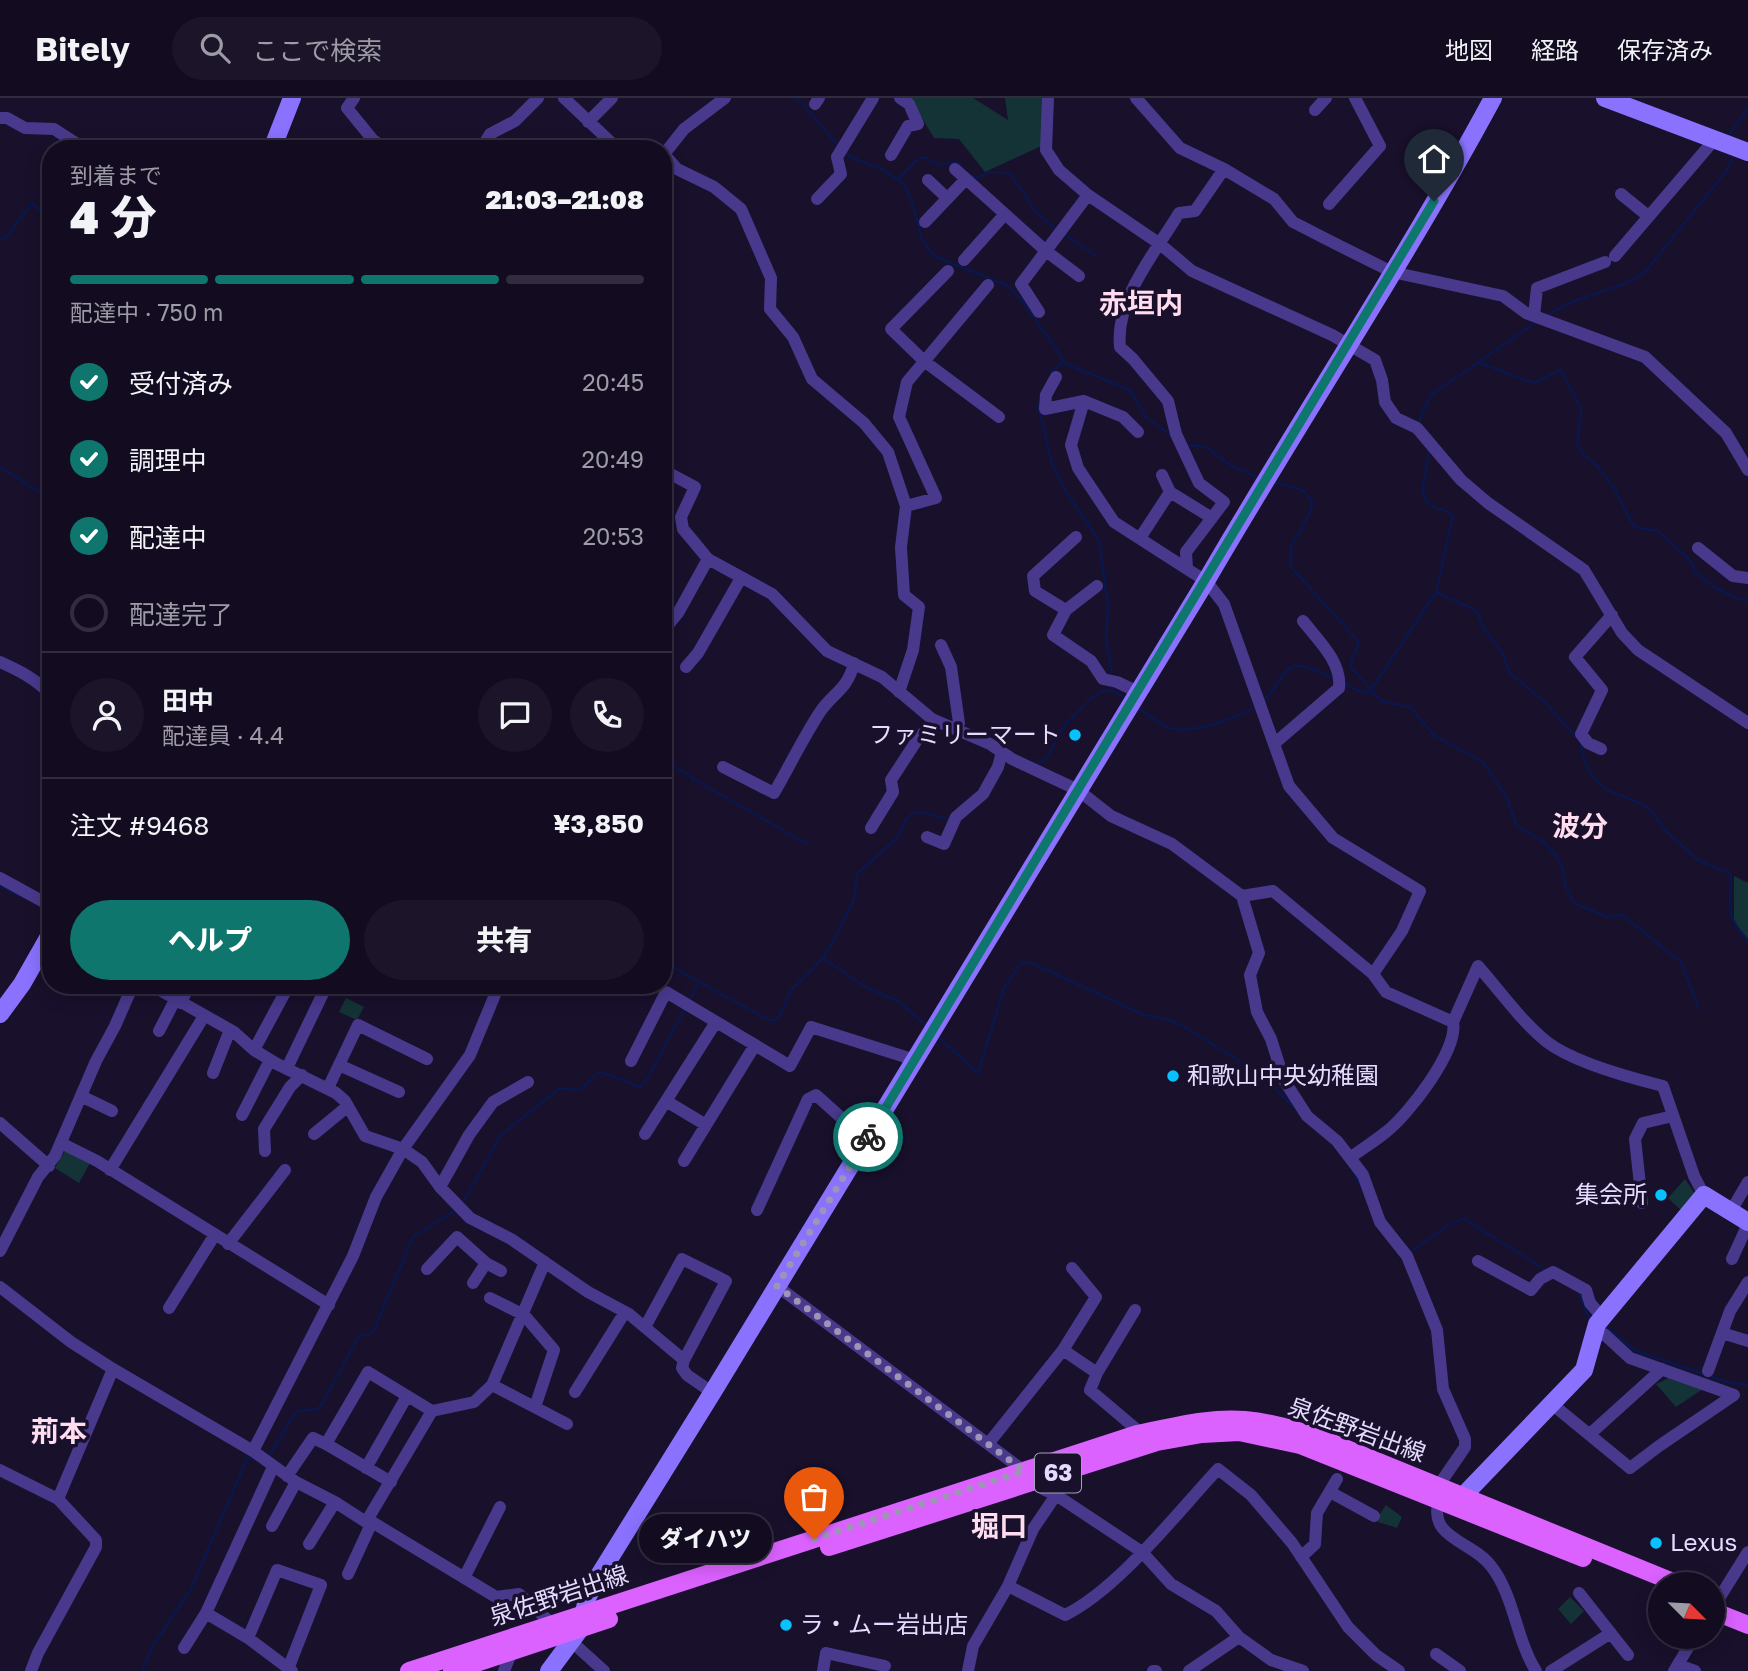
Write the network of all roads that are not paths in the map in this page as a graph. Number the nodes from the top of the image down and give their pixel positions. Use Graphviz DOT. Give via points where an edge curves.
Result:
graph roads {
  1 [pos="292,98"];
  2 [pos="354,98"];
  3 [pos="538,98"];
  4 [pos="564,98"];
  5 [pos="612,98"];
  6 [pos="725,98"];
  7 [pos="873,98"];
  8 [pos="900,98"];
  9 [pos="1048,98"];
  10 [pos="1136,98"];
  11 [pos="1355,98"];
  12 [pos="1493,98"];
  13 [pos="1605,98"];
  14 [pos="0,118"];
  15 [pos="588,122"];
  16 [pos="1715,139"];
  17 [pos="71,140"];
  18 [pos="276,140"];
  19 [pos="373,140"];
  20 [pos="486,140"];
  21 [pos="608,140"];
  22 [pos="672,143"];
  23 [pos="1748,152"];
  24 [pos="891,155"];
  25 [pos="672,163"];
  26 [pos="955,169"];
  27 [pos="1224,169"];
  28 [pos="966,179"];
  29 [pos="928,180"];
  30 [pos="1621,194"];
  31 [pos="1088,195"];
  32 [pos="947,198"];
  33 [pos="817,200"];
  34 [pos="1329,204"];
  35 [pos="1006,215"];
  36 [pos="1648,216"];
  37 [pos="925,222"];
  38 [pos="1160,244"];
  39 [pos="1046,251"];
  40 [pos="964,260"];
  41 [pos="948,271"];
  42 [pos="1392,272"];
  43 [pos="1079,276"];
  44 [pos="988,285"];
  45 [pos="1039,313"];
  46 [pos="1534,316"];
  47 [pos="1347,345"];
  48 [pos="925,361"];
  49 [pos="1056,377"];
  50 [pos="1084,401"];
  51 [pos="999,416"];
  52 [pos="1139,432"];
  53 [pos="1748,470"];
  54 [pos="672,475"];
  55 [pos="1162,475"];
  56 [pos="1170,492"];
  57 [pos="906,506"];
  58 [pos="1212,518"];
  59 [pos="1076,537"];
  60 [pos="1140,538"];
  61 [pos="1698,548"];
  62 [pos="708,559"];
  63 [pos="1187,569"];
  64 [pos="741,578"];
  65 [pos="1748,578"];
  66 [pos="1206,580"];
  67 [pos="1097,586"];
  68 [pos="1066,610"];
  69 [pos="1612,615"];
  70 [pos="672,620"];
  71 [pos="1303,621"];
  72 [pos="941,645"];
  73 [pos="0,662"];
  74 [pos="854,663"];
  75 [pos="686,667"];
  76 [pos="42,687"];
  77 [pos="900,692"];
  78 [pos="1138,692"];
  79 [pos="936,721"];
  80 [pos="1748,723"];
  81 [pos="957,729"];
  82 [pos="1275,743"];
  83 [pos="1601,749"];
  84 [pos="1007,756"];
  85 [pos="723,767"];
  86 [pos="1078,790"];
  87 [pos="871,828"];
  88 [pos="927,837"];
  89 [pos="0,878"];
  90 [pos="1242,896"];
  91 [pos="42,901"];
  92 [pos="42,949"];
  93 [pos="1373,974"];
  94 [pos="129,994"];
  95 [pos="166,994"];
  96 [pos="183,994"];
  97 [pos="284,994"];
  98 [pos="323,994"];
  99 [pos="495,994"];
  100 [pos="665,994"];
  101 [pos="669,994"];
  102 [pos="178,1001"];
  103 [pos="0,1014"];
  104 [pos="204,1016"];
  105 [pos="716,1021"];
  106 [pos="1453,1022"];
  107 [pos="230,1030"];
  108 [pos="159,1031"];
  109 [pos="755,1045"];
  110 [pos="254,1050"];
  111 [pos="427,1059"];
  112 [pos="270,1060"];
  113 [pos="915,1060"];
  114 [pos="631,1061"];
  115 [pos="339,1065"];
  116 [pos="287,1068"];
  117 [pos="213,1073"];
  118 [pos="302,1075"];
  119 [pos="528,1082"];
  120 [pos="328,1088"];
  121 [pos="399,1092"];
  122 [pos="81,1096"];
  123 [pos="666,1101"];
  124 [pos="348,1106"];
  125 [pos="112,1111"];
  126 [pos="242,1115"];
  127 [pos="1673,1115"];
  128 [pos="0,1123"];
  129 [pos="706,1125"];
  130 [pos="314,1134"];
  131 [pos="645,1134"];
  132 [pos="866,1140"];
  133 [pos="61,1143"];
  134 [pos="403,1149"];
  135 [pos="265,1151"];
  136 [pos="1350,1158"];
  137 [pos="684,1161"];
  138 [pos="49,1166"];
  139 [pos="110,1170"];
  140 [pos="285,1170"];
  141 [pos="1748,1182"];
  142 [pos="440,1187"];
  143 [pos="1703,1195"];
  144 [pos="1642,1203"];
  145 [pos="757,1210"];
  146 [pos="463,1212"];
  147 [pos="1731,1212"];
  148 [pos="1748,1223"];
  149 [pos="214,1236"];
  150 [pos="457,1237"];
  151 [pos="228,1244"];
  152 [pos="0,1251"];
  153 [pos="1732,1259"];
  154 [pos="1478,1261"];
  155 [pos="545,1262"];
  156 [pos="486,1263"];
  157 [pos="1072,1268"];
  158 [pos="427,1269"];
  159 [pos="501,1271"];
  160 [pos="473,1283"];
  161 [pos="1748,1284"];
  162 [pos="777,1286"];
  163 [pos="0,1287"];
  164 [pos="490,1298"];
  165 [pos="329,1305"];
  166 [pos="169,1308"];
  167 [pos="1135,1310"];
  168 [pos="625,1312"];
  169 [pos="524,1315"];
  170 [pos="1602,1317"];
  171 [pos="645,1327"];
  172 [pos="1722,1333"];
  173 [pos="1593,1337"];
  174 [pos="1748,1341"];
  175 [pos="1063,1350"];
  176 [pos="684,1360"];
  177 [pos="113,1369"];
  178 [pos="1662,1369"];
  179 [pos="1708,1371"];
  180 [pos="1097,1373"];
  181 [pos="492,1385"];
  182 [pos="575,1392"];
  183 [pos="713,1393"];
  184 [pos="407,1396"];
  185 [pos="1552,1404"];
  186 [pos="535,1407"];
  187 [pos="432,1411"];
  188 [pos="567,1424"];
  189 [pos="1137,1434"];
  190 [pos="1590,1434"];
  191 [pos="326,1444"];
  192 [pos="988,1444"];
  193 [pos="264,1460"];
  194 [pos="366,1468"];
  195 [pos="0,1470"];
  196 [pos="1030,1476"];
  197 [pos="291,1479"];
  198 [pos="1337,1479"];
  199 [pos="391,1482"];
  200 [pos="1330,1492"];
  201 [pos="1439,1493"];
  202 [pos="1056,1495"];
  203 [pos="58,1499"];
  204 [pos="1460,1501"];
  205 [pos="335,1502"];
  206 [pos="500,1507"];
  207 [pos="1374,1516"];
  208 [pos="369,1522"];
  209 [pos="272,1526"];
  210 [pos="309,1544"];
  211 [pos="1142,1552"];
  212 [pos="1748,1552"];
  213 [pos="1301,1557"];
  214 [pos="1648,1573"];
  215 [pos="348,1574"];
  216 [pos="464,1578"];
  217 [pos="1648,1583"];
  218 [pos="1008,1586"];
  219 [pos="1726,1586"];
  220 [pos="1579,1593"];
  221 [pos="1726,1607"];
  222 [pos="1726,1611"];
  223 [pos="1748,1612"];
  224 [pos="206,1613"];
  225 [pos="1748,1625"];
  226 [pos="570,1628"];
  227 [pos="1611,1633"];
  228 [pos="1239,1637"];
  229 [pos="248,1638"];
  230 [pos="184,1648"];
  231 [pos="1687,1649"];
  232 [pos="512,1651"];
  233 [pos="1436,1654"];
  234 [pos="1628,1655"];
  235 [pos="885,1666"];
  236 [pos="1676,1668"];
  237 [pos="290,1670"];
  238 [pos="31,1671"];
  239 [pos="409,1671"];
  240 [pos="452,1671"];
  241 [pos="504,1671"];
  242 [pos="549,1671"];
  243 [pos="604,1671"];
  244 [pos="823,1671"];
  245 [pos="968,1671"];
  246 [pos="1189,1671"];
  247 [pos="1303,1671"];
  248 [pos="1399,1671"];
  249 [pos="1460,1671"];
  250 [pos="1536,1671"];
  251 [pos="1550,1671"];
  252 [pos="1695,1671"];
  1 -- 18 [label="street"];
  2 -- 19 [label="street" via="348,108"];
  3 -- 20 [label="street"];
  4 -- 15 [label="street"];
  5 -- 15 [label="street"];
  6 -- 22 [label="street"];
  7 -- 33 [label="street" via="836,157 841,174"];
  8 -- 24 [label="street" via="909,104 918,124 908,126"];
  9 -- 31 [label="street" via="1046,150 1059,170"];
  10 -- 27 [label="street" via="1180,148"];
  11 -- 34 [label="street" via="1380,146"];
  12 -- 42 [label="street"];
  13 -- 16 [label="street"];
  14 -- 17 [label="street" via="25,128 54,129"];
  15 -- 21 [label="street"];
  16 -- 23 [label="street"];
  16 -- 36 [label="street"];
  25 -- 57 [label="street" via="741,209 771,278 770,309 793,337 812,379 864,423 888,452"];
  26 -- 28 [label="street"];
  27 -- 38 [label="street" via="1195,211 1179,213"];
  27 -- 42 [label="street" via="1274,199 1293,222"];
  28 -- 32 [label="street"];
  28 -- 35 [label="street"];
  29 -- 32 [label="street"];
  30 -- 36 [label="street"];
  31 -- 38 [label="street"];
  31 -- 39 [label="street"];
  32 -- 37 [label="street"];
  35 -- 39 [label="street"];
  35 -- 40 [label="street"];
  36 -- 46 [label="street" via="1610,259 1537,288"];
  38 -- 47 [label="street" via="1192,271"];
  38 -- 58 [label="street" via="1119,321 1120,347 1168,401 1176,435 1199,483 1224,502"];
  39 -- 43 [label="street"];
  39 -- 45 [label="street" via="1021,284"];
  41 -- 48 [label="street" via="891,329"];
  42 -- 46 [label="street" via="1503,296"];
  42 -- 47 [label="street"];
  44 -- 48 [label="street"];
  46 -- 53 [label="street" via="1646,357 1726,433"];
  47 -- 66 [label="street"];
  47 -- 69 [label="street" via="1374,360 1385,402 1396,418 1417,428 1461,480 1488,503 1584,570"];
  48 -- 51 [label="street"];
  48 -- 57 [label="street" via="907,382 899,417 936,498"];
  49 -- 50 [label="street" via="1046,395 1045,409"];
  50 -- 52 [label="street" via="1123,417"];
  50 -- 60 [label="street" via="1071,445 1078,468 1114,522"];
  54 -- 62 [label="street" via="695,487 681,517 683,529"];
  55 -- 56 [label="street"];
  56 -- 58 [label="street"];
  56 -- 60 [label="street"];
  57 -- 77 [label="street" via="901,547 904,595 919,607 913,650"];
  58 -- 63 [label="street" via="1186,552"];
  59 -- 68 [label="street" via="1033,576 1035,591"];
  60 -- 63 [label="street"];
  61 -- 65 [label="street" via="1733,576"];
  62 -- 64 [label="street"];
  62 -- 70 [label="street"];
  63 -- 66 [label="street"];
  64 -- 74 [label="street" via="772,594 827,650"];
  64 -- 75 [label="street"];
  66 -- 78 [label="street"];
  66 -- 82 [label="street" via="1224,604"];
  67 -- 68 [label="street"];
  68 -- 78 [label="street" via="1053,635 1091,661 1103,679"];
  69 -- 80 [label="street" via="1638,650"];
  69 -- 83 [label="street" via="1575,657 1602,690 1581,734"];
  71 -- 82 [label="street" via="1341,675 1339,688"];
  72 -- 81 [label="street" via="951,667"];
  73 -- 76 [label="street"];
  74 -- 77 [label="street"];
  74 -- 85 [label="street" via="850,677 822,709 774,793"];
  77 -- 79 [label="street"];
  78 -- 86 [label="street"];
  79 -- 81 [label="street"];
  79 -- 87 [label="street" via="919,737 891,780 892,792"];
  81 -- 84 [label="street"];
  82 -- 93 [label="street" via="1289,786 1333,838 1420,891 1402,931"];
  84 -- 86 [label="street"];
  84 -- 88 [label="street" via="983,794 956,817 944,844"];
  86 -- 90 [label="street" via="1111,816 1172,844"];
  86 -- 113 [label="street"];
  89 -- 91 [label="street"];
  90 -- 93 [label="street" via="1273,891"];
  90 -- 136 [label="street" via="1259,953 1251,975 1257,1012 1284,1080 1307,1116"];
  92 -- 103 [label="street"];
  93 -- 106 [label="street" via="1386,992"];
  94 -- 122 [label="street"];
  95 -- 102 [label="street"];
  96 -- 102 [label="street"];
  97 -- 110 [label="street"];
  98 -- 116 [label="street"];
  99 -- 134 [label="street" via="470,1055"];
  100 -- 114 [label="street"];
  101 -- 105 [label="street"];
  102 -- 104 [label="street"];
  102 -- 108 [label="street"];
  104 -- 107 [label="street"];
  104 -- 139 [label="street"];
  105 -- 109 [label="street"];
  105 -- 123 [label="street"];
  106 -- 127 [label="street" via="1478,966 1549,1044 1624,1077 1663,1086"];
  106 -- 136 [label="street" via="1455,1031 1447,1054 1413,1104 1388,1131"];
  107 -- 110 [label="street"];
  107 -- 117 [label="street"];
  109 -- 113 [label="street" via="790,1066 811,1027"];
  109 -- 129 [label="street"];
  110 -- 112 [label="street"];
  111 -- 115 [label="street" via="358,1025"];
  112 -- 116 [label="street"];
  112 -- 126 [label="street"];
  113 -- 132 [label="street"];
  115 -- 120 [label="street"];
  115 -- 121 [label="street"];
  116 -- 118 [label="street"];
  118 -- 120 [label="street"];
  118 -- 135 [label="street" via="264,1129"];
  119 -- 142 [label="street" via="493,1102"];
  120 -- 124 [label="street"];
  122 -- 125 [label="street"];
  122 -- 133 [label="street"];
  123 -- 129 [label="street"];
  123 -- 131 [label="street"];
  124 -- 130 [label="street"];
  124 -- 134 [label="street" via="365,1136"];
  127 -- 143 [label="street"];
  127 -- 144 [label="street" via="1643,1123 1635,1139"];
  128 -- 138 [label="street"];
  129 -- 137 [label="street"];
  132 -- 145 [label="street" via="816,1095 808,1099"];
  132 -- 162 [label="street"];
  133 -- 138 [label="street"];
  133 -- 139 [label="street"];
  134 -- 142 [label="street" via="422,1162"];
  134 -- 165 [label="street" via="376,1197"];
  136 -- 201 [label="street" via="1363,1175 1380,1222 1407,1256 1437,1330 1443,1389 1465,1439"];
  138 -- 152 [label="street" via="37,1177"];
  139 -- 149 [label="street"];
  140 -- 151 [label="street"];
  141 -- 147 [label="street"];
  142 -- 146 [label="street"];
  143 -- 147 [label="street"];
  143 -- 170 [label="street"];
  146 -- 150 [label="street"];
  146 -- 155 [label="street"];
  147 -- 148 [label="street"];
  148 -- 153 [label="street"];
  149 -- 151 [label="street"];
  149 -- 166 [label="street"];
  150 -- 156 [label="street"];
  150 -- 158 [label="street"];
  151 -- 165 [label="street"];
  154 -- 170 [label="street" via="1531,1290 1553,1272 1586,1290"];
  155 -- 168 [label="street"];
  155 -- 169 [label="street"];
  156 -- 159 [label="street"];
  156 -- 160 [label="street"];
  157 -- 175 [label="street" via="1096,1297"];
  161 -- 172 [label="street"];
  162 -- 183 [label="street"];
  162 -- 192 [label="street"];
  163 -- 177 [label="street"];
  164 -- 169 [label="street"];
  165 -- 193 [label="street"];
  167 -- 180 [label="street"];
  168 -- 171 [label="street"];
  168 -- 182 [label="street"];
  169 -- 181 [label="street"];
  169 -- 186 [label="street" via="554,1350"];
  170 -- 173 [label="street"];
  171 -- 176 [label="street"];
  171 -- 176 [label="street" via="682,1259 726,1281"];
  172 -- 174 [label="street"];
  172 -- 179 [label="street"];
  173 -- 178 [label="street" via="1604,1334 1630,1357"];
  173 -- 185 [label="street" via="1584,1370"];
  175 -- 180 [label="street"];
  175 -- 192 [label="street"];
  176 -- 183 [label="street" via="682,1368 687,1375"];
  177 -- 193 [label="street"];
  177 -- 203 [label="street"];
  178 -- 190 [label="street"];
  178 -- 190 [label="street" via="1734,1395 1630,1468"];
  180 -- 189 [label="street" via="1090,1390 1135,1427"];
  181 -- 186 [label="street"];
  181 -- 187 [label="street" via="474,1402"];
  183 -- 226 [label="street"];
  184 -- 187 [label="street"];
  184 -- 191 [label="street" via="368,1372"];
  184 -- 194 [label="street"];
  185 -- 190 [label="street"];
  185 -- 204 [label="street"];
  186 -- 188 [label="street"];
  187 -- 199 [label="street"];
  189 -- 196 [label="main road, 泉佐野岩出線 / 63"];
  189 -- 201 [label="main road, 泉佐野岩出線 / 63" via="1204,1421 1245,1420 1283,1426 1320,1438"];
  191 -- 194 [label="street"];
  191 -- 197 [label="street" via="313,1438"];
  192 -- 196 [label="street"];
  193 -- 197 [label="street"];
  193 -- 224 [label="street"];
  194 -- 199 [label="street"];
  195 -- 203 [label="street"];
  196 -- 201 [label="main road, 泉佐野岩出線 / 63" via="1157,1442 1240,1432 1300,1445"];
  196 -- 202 [label="street"];
  196 -- 226 [label="main road, 泉佐野岩出線 / 63"];
  197 -- 205 [label="street"];
  197 -- 209 [label="street"];
  198 -- 200 [label="street"];
  199 -- 208 [label="street"];
  200 -- 207 [label="street"];
  200 -- 213 [label="street" via="1317,1513 1315,1544"];
  201 -- 204 [label="main road, 泉佐野岩出線 / 63"];
  201 -- 250 [label="street" via="1436,1510 1440,1526 1492,1566"];
  202 -- 211 [label="street"];
  202 -- 218 [label="street" via="1034,1528"];
  203 -- 238 [label="street" via="96,1539 96,1547"];
  204 -- 214 [label="main road, 泉佐野岩出線 / 63"];
  204 -- 217 [label="main road, 泉佐野岩出線 / 63"];
  205 -- 208 [label="street"];
  205 -- 210 [label="street"];
  206 -- 216 [label="street"];
  208 -- 215 [label="street"];
  208 -- 216 [label="street"];
  211 -- 213 [label="street" via="1218,1469 1251,1495"];
  211 -- 218 [label="street" via="1104,1588 1065,1615"];
  211 -- 228 [label="street" via="1171,1584 1216,1611"];
  212 -- 219 [label="street"];
  213 -- 248 [label="street" via="1348,1627"];
  216 -- 226 [label="street" via="496,1597 519,1594"];
  218 -- 245 [label="street" via="973,1646"];
  220 -- 227 [label="street"];
  221 -- 223 [label="main road"];
  222 -- 225 [label="main road"];
  224 -- 229 [label="street"];
  224 -- 230 [label="street"];
  226 -- 232 [label="main road, 泉佐野岩出線 / 63"];
  226 -- 239 [label="main road, 泉佐野岩出線 / 63"];
  226 -- 242 [label="street"];
  226 -- 243 [label="street"];
  227 -- 234 [label="street"];
  227 -- 251 [label="street"];
  228 -- 246 [label="street"];
  228 -- 247 [label="street" via="1271,1660"];
  229 -- 237 [label="street"];
  229 -- 237 [label="street" via="277,1570 321,1585"];
  231 -- 236 [label="street"];
  232 -- 240 [label="main road, 泉佐野岩出線 / 63"];
  232 -- 241 [label="street"];
  233 -- 249 [label="street"];
  235 -- 244 [label="street" via="826,1653"];
  236 -- 252 [label="street"];
}
